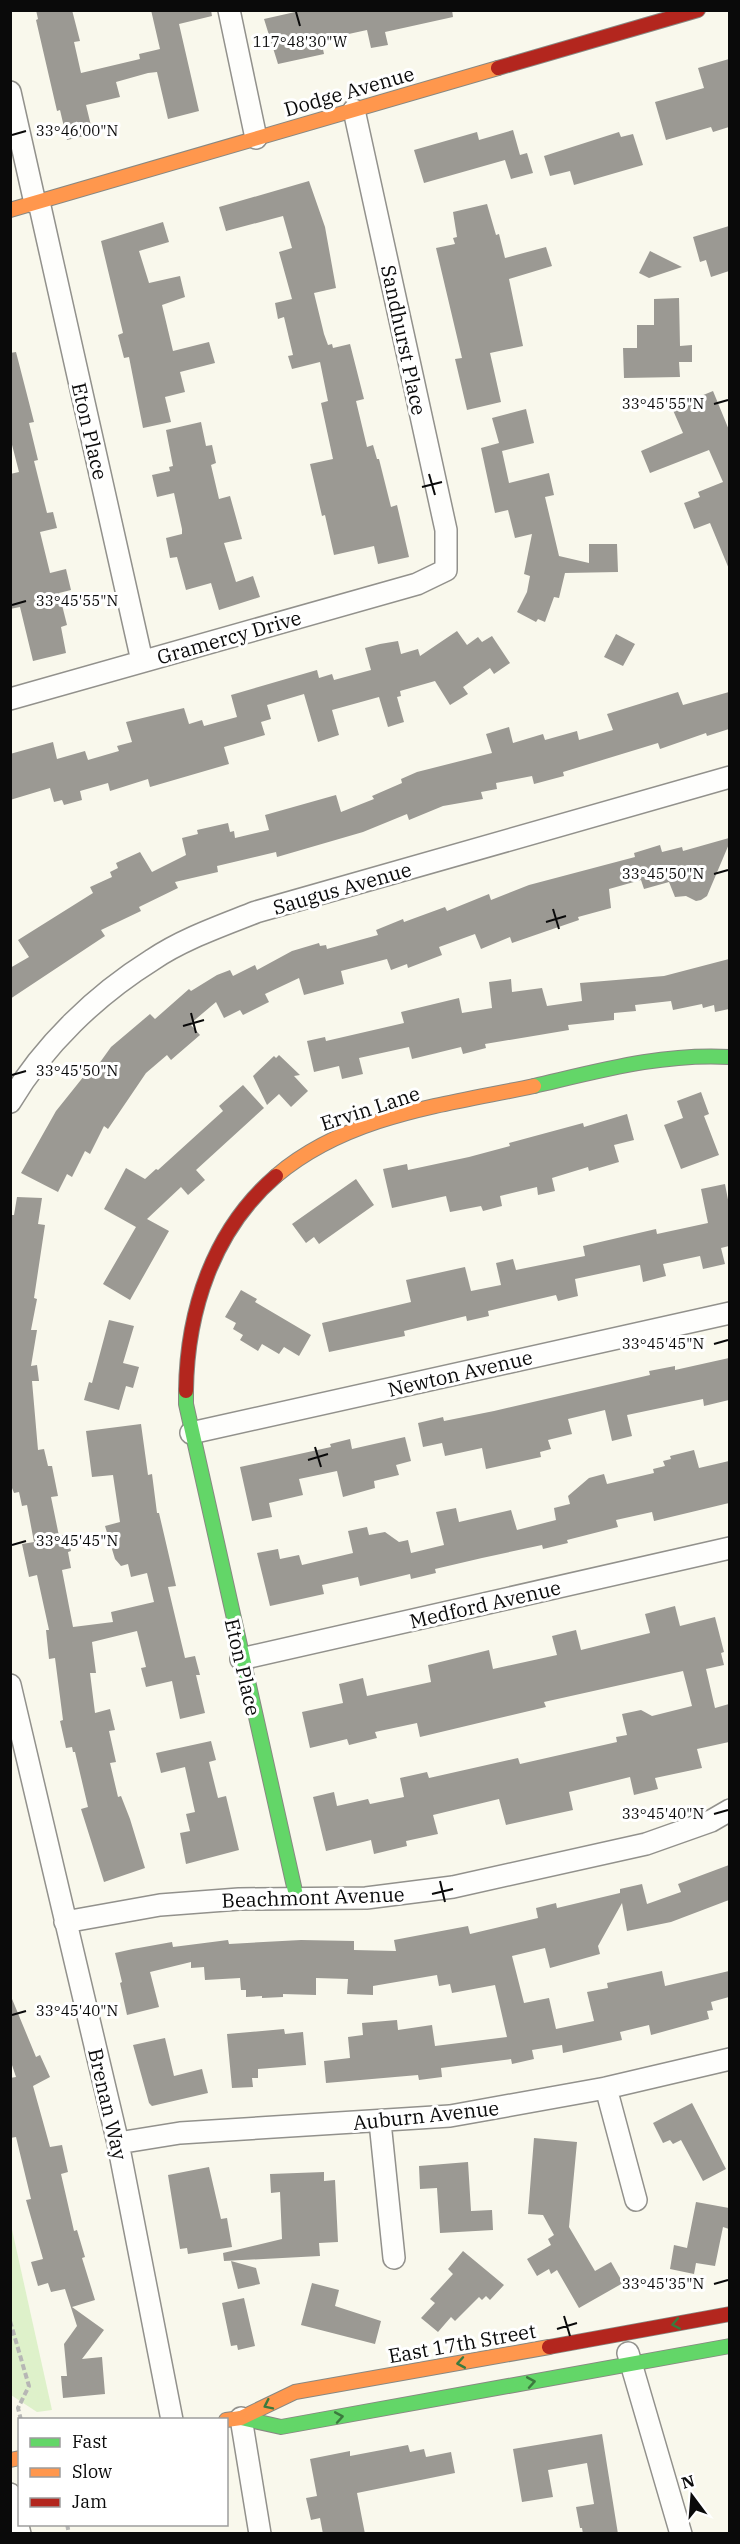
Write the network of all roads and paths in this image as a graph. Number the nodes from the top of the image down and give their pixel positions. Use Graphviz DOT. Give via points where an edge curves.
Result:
graph roads {
  1 [pos="229,10"];
  2 [pos="698,10"];
  3 [pos="10,92"];
  4 [pos="354,110"];
  5 [pos="256,138"];
  6 [pos="37,202"];
  7 [pos="10,210"];
  8 [pos="446,570"];
  9 [pos="142,661"];
  10 [pos="10,699"];
  11 [pos="729,777"];
  12 [pos="729,1057"];
  13 [pos="11,1099"];
  14 [pos="729,1313"];
  15 [pos="191,1432"];
  16 [pos="729,1548"];
  17 [pos="240,1659"];
  18 [pos="10,1685"];
  19 [pos="729,1810"];
  20 [pos="297,1900"];
  21 [pos="65,1922"];
  22 [pos="729,2060"];
  23 [pos="606,2088"];
  24 [pos="380,2122"];
  25 [pos="118,2143"];
  26 [pos="636,2200"];
  27 [pos="394,2258"];
  28 [pos="729,2314"];
  29 [pos="10,2322"];
  30 [pos="622,2334"];
  31 [pos="729,2346"];
  32 [pos="631,2364"];
  33 [pos="20,2418"];
  34 [pos="172,2418"];
  35 [pos="234,2419"];
  36 [pos="10,2494"];
  37 [pos="20,2534"];
  38 [pos="260,2534"];
  39 [pos="681,2534"];
  1 -- 5 [label="street"];
  2 -- 4 [label="street, Dodge Avenue"];
  3 -- 6 [label="street, Eton Place"];
  4 -- 5 [label="street, Dodge Avenue"];
  4 -- 8 [label="street, Sandhurst Place" via="446,530"];
  5 -- 6 [label="street, Dodge Avenue"];
  6 -- 7 [label="street, Dodge Avenue"];
  6 -- 9 [label="street, Eton Place"];
  8 -- 9 [label="street, Gramercy Drive" via="417,584"];
  9 -- 10 [label="street, Gramercy Drive"];
  11 -- 13 [label="street, Saugus Avenue" via="256,912 208,931 153,959 99,998 46,1053"];
  12 -- 15 [label="street, Ervin Lane" via="658,1059 396,1116 333,1137 288,1163 257,1190 215,1254 202,1282 190,1321 184,1367"];
  14 -- 15 [label="street, Newton Avenue"];
  15 -- 17 [label="street, Eton Place"];
  16 -- 17 [label="street, Medford Avenue"];
  17 -- 20 [label="street, Eton Place"];
  18 -- 21 [label="street, Brenan Way"];
  19 -- 20 [label="street, Beachmont Avenue" via="711,1821 646,1844 453,1887 366,1898"];
  20 -- 21 [label="street, Beachmont Avenue" via="239,1899 160,1905"];
  21 -- 25 [label="street, Brenan Way"];
  22 -- 23 [label="street, Auburn Avenue"];
  23 -- 24 [label="street, Auburn Avenue" via="450,2116"];
  23 -- 26 [label="street"];
  24 -- 25 [label="street, Auburn Avenue" via="180,2133"];
  24 -- 27 [label="street"];
  25 -- 34 [label="street, Brenan Way"];
  28 -- 30 [label="street, East 17th Street, one-way"];
  29 -- 33 [label="path" via="29,2386 18,2408"];
  30 -- 32 [label="street"];
  30 -- 35 [label="street, East 17th Street, one-way" via="295,2392"];
  31 -- 32 [label="street"];
  35 -- 32 [label="street, one-way" via="281,2427"];
  32 -- 39 [label="street"];
  35 -- 38 [label="street"];
  36 -- 37 [label="street"];
}
